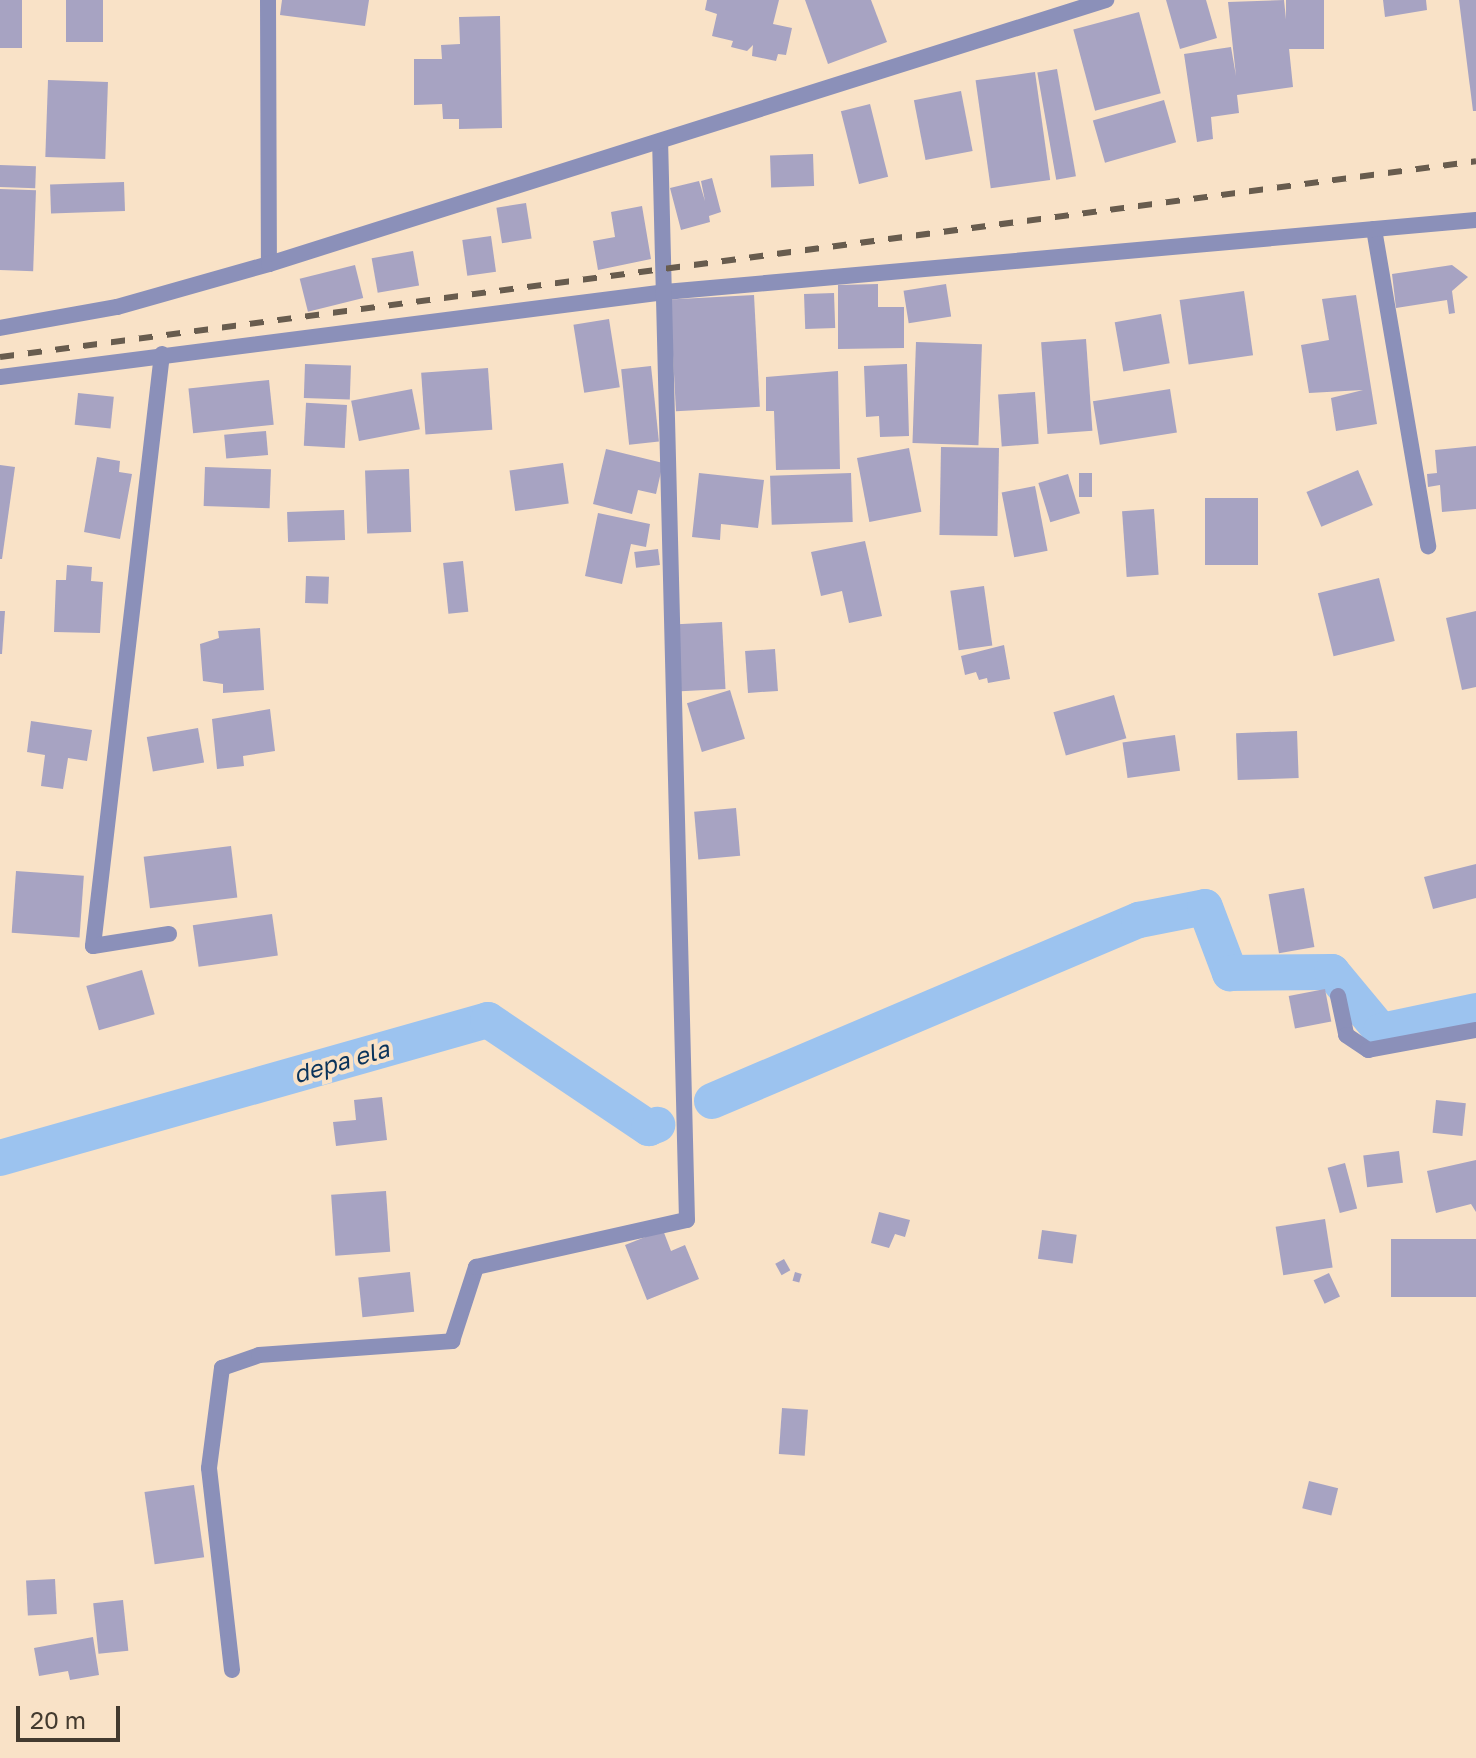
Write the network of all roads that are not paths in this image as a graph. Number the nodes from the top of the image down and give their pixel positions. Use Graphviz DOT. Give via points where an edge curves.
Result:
graph roads {
  1 [pos="268,0"];
  2 [pos="1106,0"];
  3 [pos="660,141"];
  4 [pos="1476,220"];
  5 [pos="1374,229"];
  6 [pos="269,264"];
  7 [pos="665,292"];
  8 [pos="0,328"];
  9 [pos="162,354"];
  10 [pos="0,377"];
  11 [pos="1428,546"];
  12 [pos="169,934"];
  13 [pos="1338,996"];
  14 [pos="1476,1030"];
  15 [pos="232,1670"];
  1 -- 6 [label="street"];
  2 -- 3 [label="street"];
  3 -- 6 [label="street"];
  3 -- 7 [label="street"];
  4 -- 5 [label="street"];
  5 -- 7 [label="street"];
  5 -- 11 [label="street"];
  6 -- 8 [label="street" via="117,307"];
  7 -- 9 [label="street"];
  7 -- 15 [label="street" via="687,1220 476,1267 452,1341 259,1355 222,1368 209,1468"];
  9 -- 10 [label="street"];
  9 -- 12 [label="street" via="93,946"];
  13 -- 14 [label="street" via="1346,1035 1368,1050"];
}
